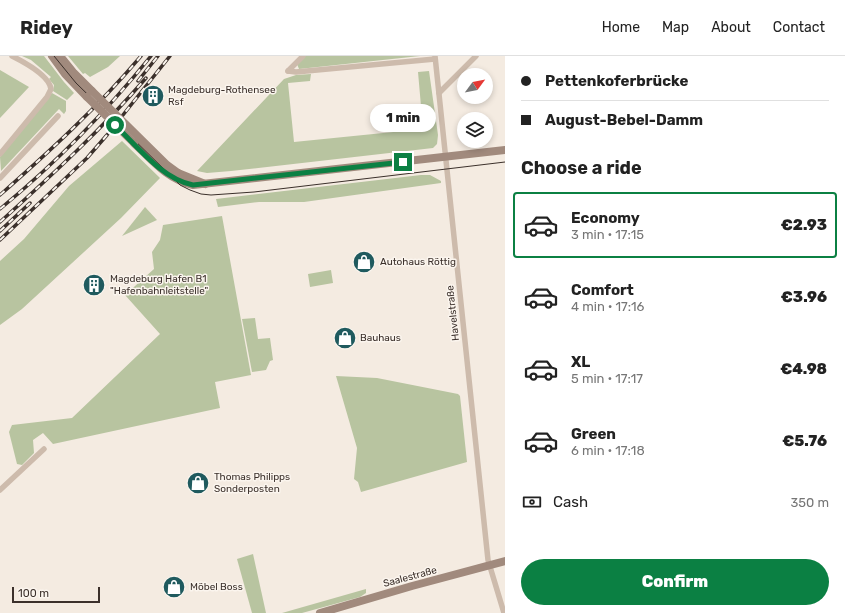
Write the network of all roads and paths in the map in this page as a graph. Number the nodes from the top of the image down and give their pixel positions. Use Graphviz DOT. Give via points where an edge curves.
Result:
graph roads {
  1 [pos="12,56"];
  2 [pos="52,56"];
  3 [pos="60,56"];
  4 [pos="303,56"];
  5 [pos="476,56"];
  6 [pos="435,58"];
  7 [pos="90,94"];
  8 [pos="439,94"];
  9 [pos="58,116"];
  10 [pos="505,150"];
  11 [pos="0,154"];
  12 [pos="445,157"];
  13 [pos="0,178"];
  14 [pos="44,450"];
  15 [pos="0,490"];
  16 [pos="505,561"];
  17 [pos="489,565"];
  18 [pos="320,613"];
  19 [pos="504,613"];
  1 -- 11 [label="street" via="42,75 50,83 51,90"];
  2 -- 7 [label="main road" via="65,74"];
  3 -- 7 [label="main road"];
  4 -- 6 [label="street, Havelstraße" via="288,71"];
  5 -- 8 [label="street"];
  6 -- 8 [label="street, Havelstraße"];
  7 -- 12 [label="main road, bridge" via="162,170 193,185"];
  8 -- 12 [label="street, Havelstraße"];
  9 -- 13 [label="street"];
  10 -- 12 [label="main road"];
  12 -- 17 [label="street, Havelstraße"];
  14 -- 15 [label="street"];
  16 -- 17 [label="main road, Saalestraße"];
  17 -- 18 [label="main road, Saalestraße"];
  17 -- 19 [label="street, Havelstraße"];
}
